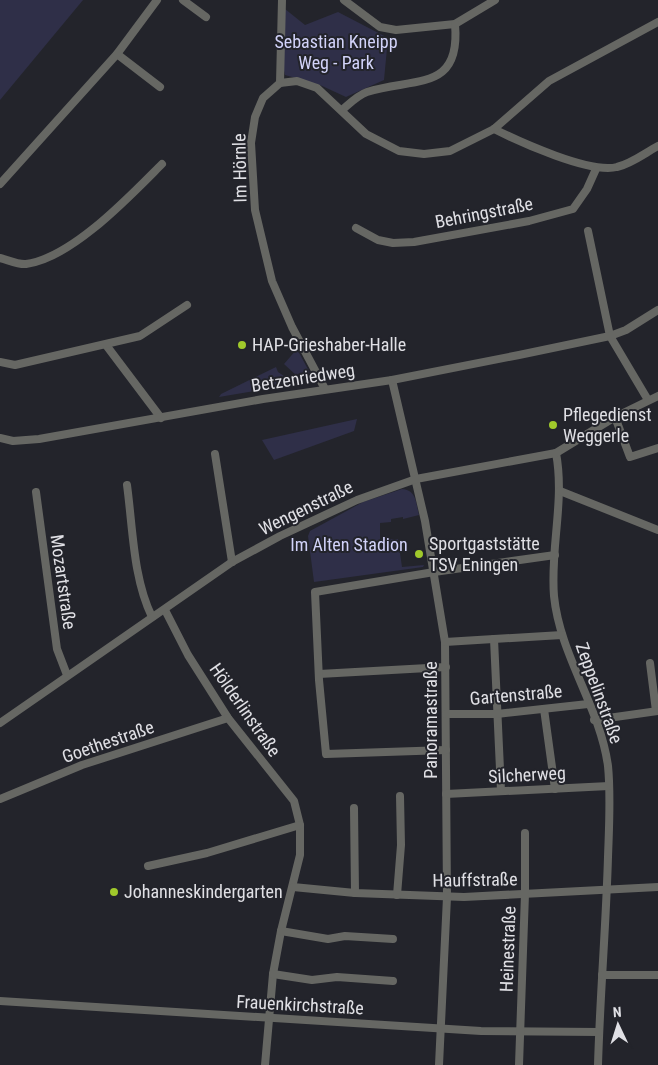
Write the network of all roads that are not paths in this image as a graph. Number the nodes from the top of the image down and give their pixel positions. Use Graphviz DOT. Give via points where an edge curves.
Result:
graph roads {
  1 [pos="157,0"];
  2 [pos="183,0"];
  3 [pos="282,0"];
  4 [pos="344,0"];
  5 [pos="494,0"];
  6 [pos="206,17"];
  7 [pos="658,22"];
  8 [pos="455,24"];
  9 [pos="117,54"];
  10 [pos="280,83"];
  11 [pos="160,87"];
  12 [pos="342,110"];
  13 [pos="494,129"];
  14 [pos="658,146"];
  15 [pos="162,164"];
  16 [pos="596,169"];
  17 [pos="0,184"];
  18 [pos="356,228"];
  19 [pos="588,231"];
  20 [pos="0,258"];
  21 [pos="187,305"];
  22 [pos="658,310"];
  23 [pos="610,336"];
  24 [pos="106,345"];
  25 [pos="0,362"];
  26 [pos="392,380"];
  27 [pos="324,389"];
  28 [pos="658,396"];
  29 [pos="648,400"];
  30 [pos="615,416"];
  31 [pos="161,418"];
  32 [pos="0,438"];
  33 [pos="658,448"];
  34 [pos="556,453"];
  35 [pos="215,454"];
  36 [pos="416,479"];
  37 [pos="127,485"];
  38 [pos="560,490"];
  39 [pos="36,492"];
  40 [pos="658,530"];
  41 [pos="555,555"];
  42 [pos="232,562"];
  43 [pos="434,572"];
  44 [pos="165,610"];
  45 [pos="152,617"];
  46 [pos="562,636"];
  47 [pos="494,639"];
  48 [pos="445,642"];
  49 [pos="650,663"];
  50 [pos="446,667"];
  51 [pos="319,674"];
  52 [pos="67,675"];
  53 [pos="588,704"];
  54 [pos="544,709"];
  55 [pos="657,711"];
  56 [pos="446,714"];
  57 [pos="497,714"];
  58 [pos="228,718"];
  59 [pos="594,720"];
  60 [pos="0,723"];
  61 [pos="446,750"];
  62 [pos="609,786"];
  63 [pos="556,788"];
  64 [pos="501,791"];
  65 [pos="446,794"];
  66 [pos="400,796"];
  67 [pos="0,799"];
  68 [pos="354,808"];
  69 [pos="300,825"];
  70 [pos="525,833"];
  71 [pos="148,866"];
  72 [pos="293,887"];
  73 [pos="658,887"];
  74 [pos="607,890"];
  75 [pos="355,892"];
  76 [pos="526,894"];
  77 [pos="397,895"];
  78 [pos="447,897"];
  79 [pos="281,931"];
  80 [pos="393,939"];
  81 [pos="273,974"];
  82 [pos="602,975"];
  83 [pos="658,975"];
  84 [pos="392,981"];
  85 [pos="0,1001"];
  86 [pos="267,1018"];
  87 [pos="440,1028"];
  88 [pos="520,1032"];
  89 [pos="599,1032"];
  90 [pos="265,1065"];
  91 [pos="439,1065"];
  92 [pos="519,1065"];
  93 [pos="598,1065"];
  1 -- 9 [label="street"];
  2 -- 6 [label="street"];
  3 -- 10 [label="street"];
  4 -- 8 [label="street" via="380,27 396,30"];
  5 -- 8 [label="street"];
  7 -- 13 [label="street" via="549,81"];
  8 -- 12 [label="street" via="452,62 439,76 365,93"];
  9 -- 11 [label="street"];
  9 -- 17 [label="street"];
  10 -- 12 [label="street" via="297,81 317,88"];
  10 -- 27 [label="street, Im Hörnle" via="263,98 255,116 251,143 255,210 272,281"];
  12 -- 13 [label="street" via="366,134 399,152 450,151"];
  13 -- 16 [label="street"];
  14 -- 16 [label="street" via="618,167"];
  15 -- 20 [label="street" via="122,204 56,255 25,264"];
  16 -- 18 [label="street, Behringstraße" via="573,209 529,221 393,243 378,240"];
  19 -- 23 [label="street"];
  21 -- 24 [label="street" via="140,336"];
  22 -- 23 [label="street, Betzenriedweg"];
  23 -- 26 [label="street, Betzenriedweg"];
  23 -- 29 [label="street"];
  24 -- 25 [label="street" via="15,365"];
  24 -- 31 [label="street"];
  26 -- 27 [label="street, Betzenriedweg"];
  26 -- 36 [label="street, Panoramastraße"];
  27 -- 31 [label="street, Betzenriedweg"];
  28 -- 29 [label="street, Wengenstraße"];
  29 -- 30 [label="street, Wengenstraße"];
  30 -- 33 [label="street" via="630,457"];
  30 -- 34 [label="street, Wengenstraße"];
  31 -- 32 [label="street, Betzenriedweg" via="39,439 13,441"];
  34 -- 36 [label="street, Wengenstraße"];
  34 -- 38 [label="street, Zeppelinstraße"];
  35 -- 42 [label="street"];
  36 -- 42 [label="street, Wengenstraße" via="342,507"];
  36 -- 43 [label="street, Panoramastraße"];
  37 -- 45 [label="street" via="139,578 143,599"];
  38 -- 40 [label="street"];
  38 -- 41 [label="street, Zeppelinstraße"];
  39 -- 52 [label="street, Mozartstraße" via="57,649"];
  41 -- 43 [label="street"];
  41 -- 46 [label="street, Zeppelinstraße" via="554,595"];
  42 -- 44 [label="street, Wengenstraße"];
  43 -- 48 [label="street, Panoramastraße"];
  43 -- 51 [label="street" via="314,592"];
  44 -- 45 [label="street, Wengenstraße"];
  44 -- 58 [label="street, Hölderlinstraße" via="188,655"];
  45 -- 52 [label="street, Wengenstraße"];
  46 -- 47 [label="street"];
  46 -- 53 [label="street, Zeppelinstraße"];
  47 -- 48 [label="street"];
  47 -- 57 [label="street"];
  48 -- 50 [label="street, Panoramastraße"];
  49 -- 55 [label="street"];
  50 -- 51 [label="street"];
  50 -- 56 [label="street, Panoramastraße"];
  51 -- 61 [label="street" via="326,754"];
  52 -- 60 [label="street, Wengenstraße"];
  53 -- 54 [label="street, Gartenstraße"];
  53 -- 59 [label="street, Zeppelinstraße"];
  54 -- 57 [label="street, Gartenstraße"];
  54 -- 63 [label="street"];
  55 -- 59 [label="street"];
  56 -- 57 [label="street, Gartenstraße"];
  56 -- 61 [label="street, Panoramastraße"];
  57 -- 64 [label="street"];
  58 -- 67 [label="street, Goethestraße" via="82,765"];
  58 -- 69 [label="street, Hölderlinstraße" via="294,801"];
  59 -- 62 [label="street, Zeppelinstraße" via="606,753"];
  61 -- 65 [label="street, Panoramastraße"];
  62 -- 63 [label="street, Silcherweg"];
  62 -- 74 [label="street, Zeppelinstraße"];
  63 -- 64 [label="street, Silcherweg"];
  64 -- 65 [label="street, Silcherweg"];
  65 -- 78 [label="street, Panoramastraße"];
  66 -- 77 [label="street"];
  68 -- 75 [label="street"];
  69 -- 71 [label="street" via="206,853"];
  69 -- 72 [label="street, Hölderlinstraße" via="301,848"];
  70 -- 76 [label="street, Heinestraße"];
  72 -- 75 [label="street, Hauffstraße"];
  72 -- 79 [label="street, Hölderlinstraße"];
  73 -- 74 [label="street, Hauffstraße"];
  74 -- 76 [label="street, Hauffstraße"];
  74 -- 82 [label="street, Zeppelinstraße"];
  75 -- 77 [label="street, Hauffstraße"];
  76 -- 78 [label="street, Hauffstraße"];
  76 -- 88 [label="street, Heinestraße"];
  77 -- 78 [label="street, Hauffstraße"];
  78 -- 87 [label="street, Panoramastraße"];
  79 -- 80 [label="street" via="328,939 345,936"];
  79 -- 81 [label="street, Hölderlinstraße"];
  81 -- 84 [label="street" via="312,980 337,977"];
  81 -- 86 [label="street, Hölderlinstraße"];
  82 -- 83 [label="street"];
  82 -- 89 [label="street, Zeppelinstraße"];
  85 -- 86 [label="street, Frauenkirchstraße"];
  86 -- 87 [label="street, Frauenkirchstraße"];
  86 -- 90 [label="street, Hölderlinstraße"];
  87 -- 88 [label="street, Frauenkirchstraße"];
  87 -- 91 [label="street, Panoramastraße"];
  88 -- 89 [label="street, Frauenkirchstraße"];
  88 -- 92 [label="street, Heinestraße"];
  89 -- 93 [label="street, Zeppelinstraße"];
}
